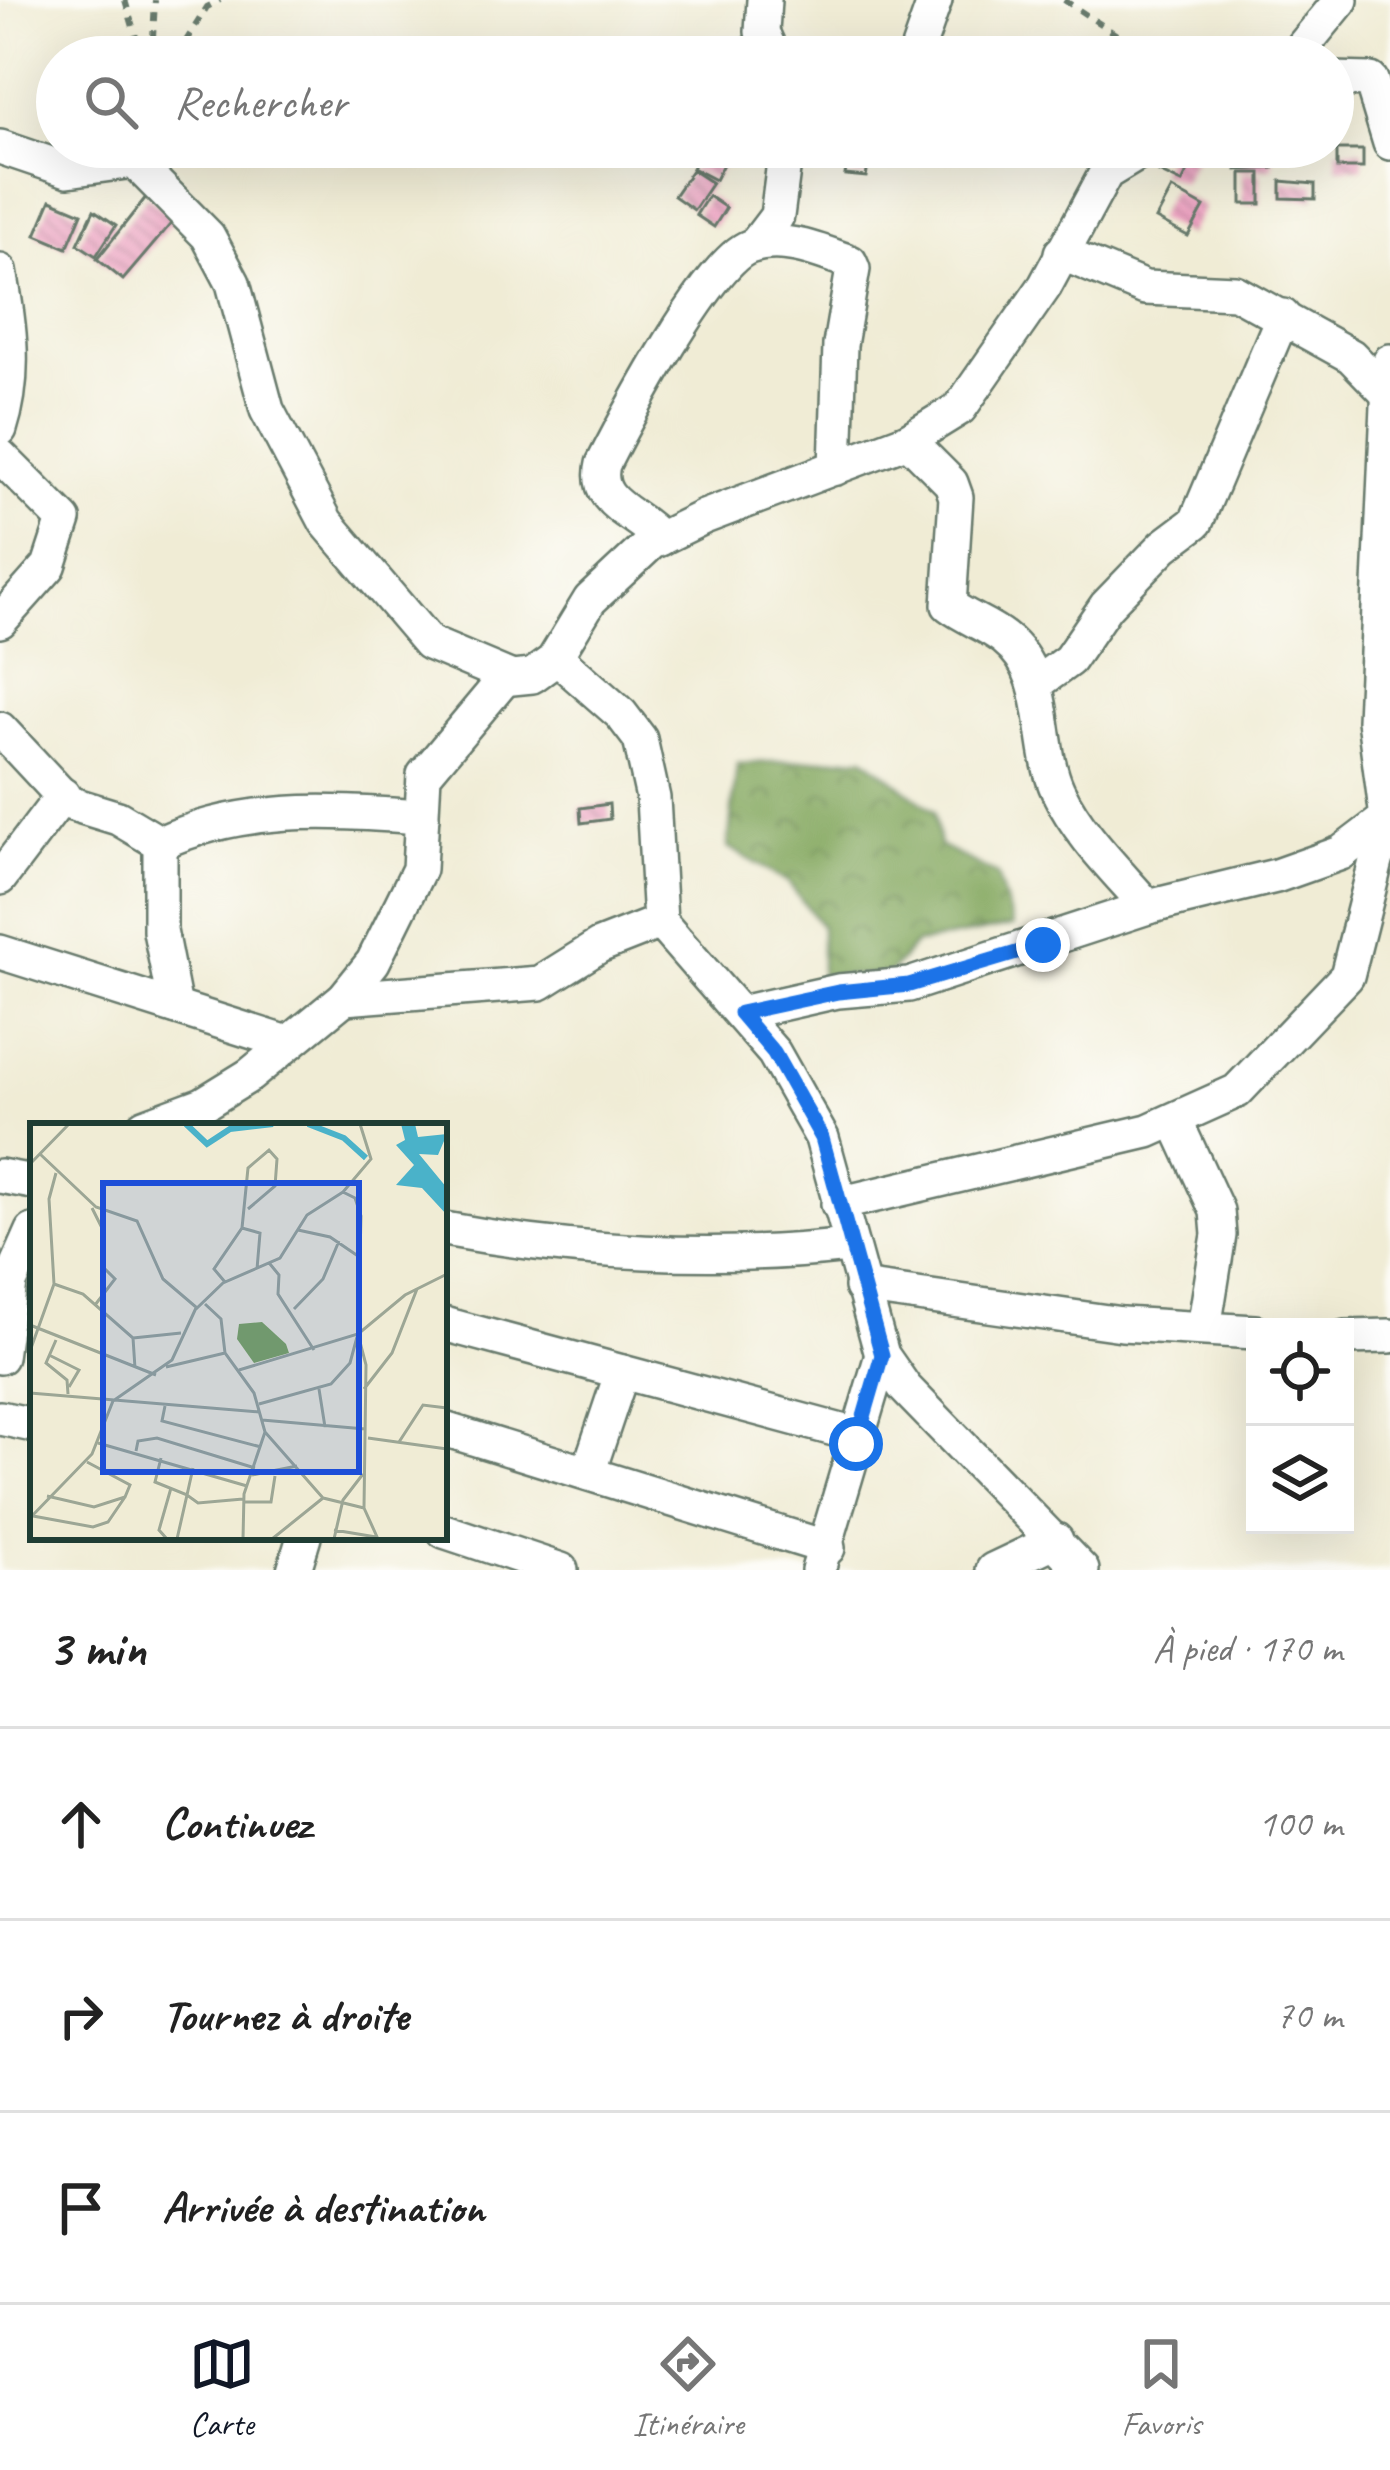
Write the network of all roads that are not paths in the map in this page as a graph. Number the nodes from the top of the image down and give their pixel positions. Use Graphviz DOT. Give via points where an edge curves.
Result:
graph roads {
  1 [pos="764,0"];
  2 [pos="935,0"];
  3 [pos="1341,0"];
  4 [pos="764,36"];
  5 [pos="922,36"];
  6 [pos="1310,36"];
  7 [pos="1354,80"];
  8 [pos="1390,143"];
  9 [pos="0,147"];
  10 [pos="36,159"];
  11 [pos="142,168"];
  12 [pos="783,168"];
  13 [pos="1114,168"];
  14 [pos="755,244"];
  15 [pos="1061,253"];
  16 [pos="0,272"];
  17 [pos="1283,316"];
  18 [pos="1388,377"];
  19 [pos="0,429"];
  20 [pos="908,440"];
  21 [pos="0,456"];
  22 [pos="836,469"];
  23 [pos="660,539"];
  24 [pos="0,621"];
  25 [pos="556,657"];
  26 [pos="506,677"];
  27 [pos="1036,684"];
  28 [pos="0,729"];
  29 [pos="62,795"];
  30 [pos="422,817"];
  31 [pos="1389,821"];
  32 [pos="160,843"];
  33 [pos="0,878"];
  34 [pos="1148,907"];
  35 [pos="660,922"];
  36 [pos="0,952"];
  37 [pos="344,998"];
  38 [pos="175,1007"];
  39 [pos="740,1013"];
  40 [pos="288,1043"];
  41 [pos="203,1115"];
  42 [pos="1175,1120"];
  43 [pos="160,1123"];
  44 [pos="0,1176"];
  45 [pos="30,1181"];
  46 [pos="838,1204"];
  47 [pos="447,1229"];
  48 [pos="30,1238"];
  49 [pos="848,1246"];
  50 [pos="861,1287"];
  51 [pos="447,1325"];
  52 [pos="1204,1328"];
  53 [pos="1246,1331"];
  54 [pos="1354,1336"];
  55 [pos="1390,1336"];
  56 [pos="882,1355"];
  57 [pos="0,1357"];
  58 [pos="622,1372"];
  59 [pos="0,1418"];
  60 [pos="30,1424"];
  61 [pos="447,1430"];
  62 [pos="860,1436"];
  63 [pos="588,1473"];
  64 [pos="447,1533"];
  65 [pos="303,1540"];
  66 [pos="1056,1540"];
  67 [pos="483,1558"];
  68 [pos="823,1559"];
  69 [pos="294,1570"];
  70 [pos="561,1570"];
  71 [pos="993,1570"];
  72 [pos="1082,1570"];
  1 -- 4 [label="street"];
  2 -- 5 [label="street"];
  3 -- 6 [label="street"];
  7 -- 8 [label="street" via="1371,80"];
  9 -- 10 [label="street"];
  11 -- 26 [label="street" via="208,236 233,283 267,410 326,522 429,643"];
  12 -- 14 [label="street" via="777,215"];
  13 -- 15 [label="street"];
  14 -- 22 [label="street" via="814,249 853,269 840,345"];
  14 -- 23 [label="street" via="694,306 603,464 605,495"];
  15 -- 17 [label="street" via="1145,288 1235,292"];
  15 -- 20 [label="street" via="960,408"];
  16 -- 19 [label="street" via="11,375"];
  17 -- 18 [label="street"];
  17 -- 27 [label="street" via="1196,522 1106,606 1069,660"];
  18 -- 31 [label="street" via="1374,720"];
  20 -- 22 [label="street"];
  20 -- 27 [label="street" via="956,497 949,605 1003,637"];
  21 -- 24 [label="street" via="56,509 64,533 49,566"];
  22 -- 23 [label="street"];
  23 -- 25 [label="street" via="590,600"];
  25 -- 26 [label="street" via="532,676"];
  25 -- 35 [label="street" via="640,739 653,798"];
  26 -- 30 [label="street" via="424,775"];
  27 -- 34 [label="street" via="1056,787 1077,825"];
  28 -- 29 [label="street"];
  29 -- 32 [label="street"];
  29 -- 33 [label="street"];
  30 -- 32 [label="street" via="270,810"];
  30 -- 37 [label="street" via="419,869 373,962"];
  31 -- 34 [label="street" via="1341,854"];
  31 -- 42 [label="street" via="1342,984 1237,1091"];
  32 -- 38 [label="street" via="160,931"];
  34 -- 39 [label="street" via="909,985"];
  35 -- 37 [label="street" via="599,946 540,983"];
  35 -- 39 [label="street"];
  36 -- 38 [label="street"];
  37 -- 40 [label="street"];
  38 -- 40 [label="street"];
  39 -- 46 [label="street" via="774,1053 822,1138"];
  40 -- 41 [label="street"];
  41 -- 43 [label="street"];
  42 -- 46 [label="street"];
  42 -- 52 [label="street" via="1217,1211"];
  44 -- 45 [label="street"];
  46 -- 49 [label="street"];
  47 -- 49 [label="street" via="728,1253"];
  48 -- 57 [label="street" via="10,1283"];
  49 -- 50 [label="street"];
  50 -- 52 [label="street"];
  50 -- 56 [label="street"];
  51 -- 58 [label="street"];
  52 -- 53 [label="street"];
  54 -- 55 [label="street"];
  56 -- 62 [label="street"];
  56 -- 66 [label="street"];
  58 -- 62 [label="street"];
  58 -- 63 [label="street"];
  59 -- 60 [label="street"];
  61 -- 63 [label="street"];
  62 -- 68 [label="street"];
  63 -- 68 [label="street"];
  64 -- 67 [label="street"];
  65 -- 69 [label="street"];
  66 -- 71 [label="street"];
  66 -- 72 [label="street"];
  67 -- 70 [label="street"];
}
